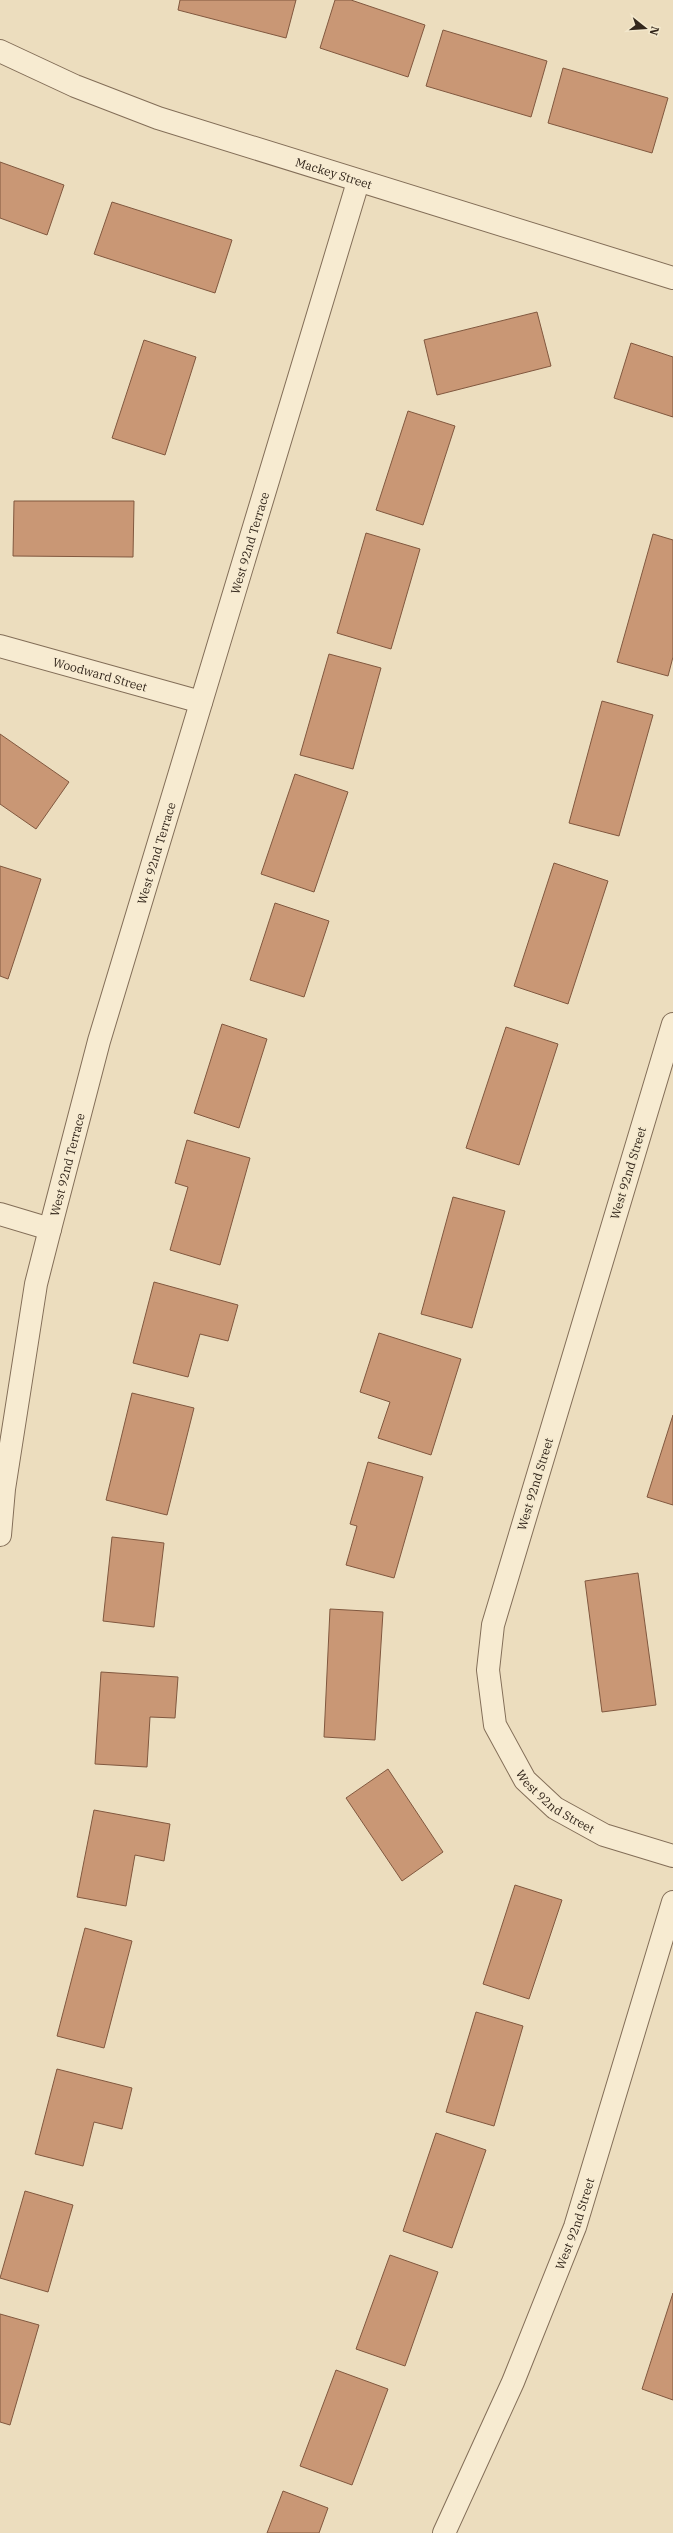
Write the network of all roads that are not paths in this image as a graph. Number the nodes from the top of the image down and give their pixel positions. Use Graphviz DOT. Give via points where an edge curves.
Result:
graph roads {
  1 [pos="0,51"];
  2 [pos="358,182"];
  3 [pos="673,278"];
  4 [pos="0,646"];
  5 [pos="201,702"];
  6 [pos="673,1024"];
  7 [pos="0,1214"];
  8 [pos="50,1229"];
  9 [pos="0,1535"];
  10 [pos="673,1856"];
  11 [pos="673,1902"];
  12 [pos="444,2533"];
  1 -- 2 [label="street, Mackey Street" via="75,86 158,118"];
  2 -- 3 [label="street, Mackey Street"];
  2 -- 5 [label="street, West 92nd Terrace"];
  4 -- 5 [label="street, Woodward Street"];
  5 -- 8 [label="street, West 92nd Terrace" via="99,1042"];
  6 -- 10 [label="street, West 92nd Street" via="493,1624 488,1670 495,1725 525,1780 555,1808 604,1835"];
  7 -- 8 [label="street"];
  8 -- 9 [label="street, West 92nd Terrace" via="36,1284 4,1489"];
  11 -- 12 [label="street, West 92nd Street" via="575,2227 513,2382"];
}
